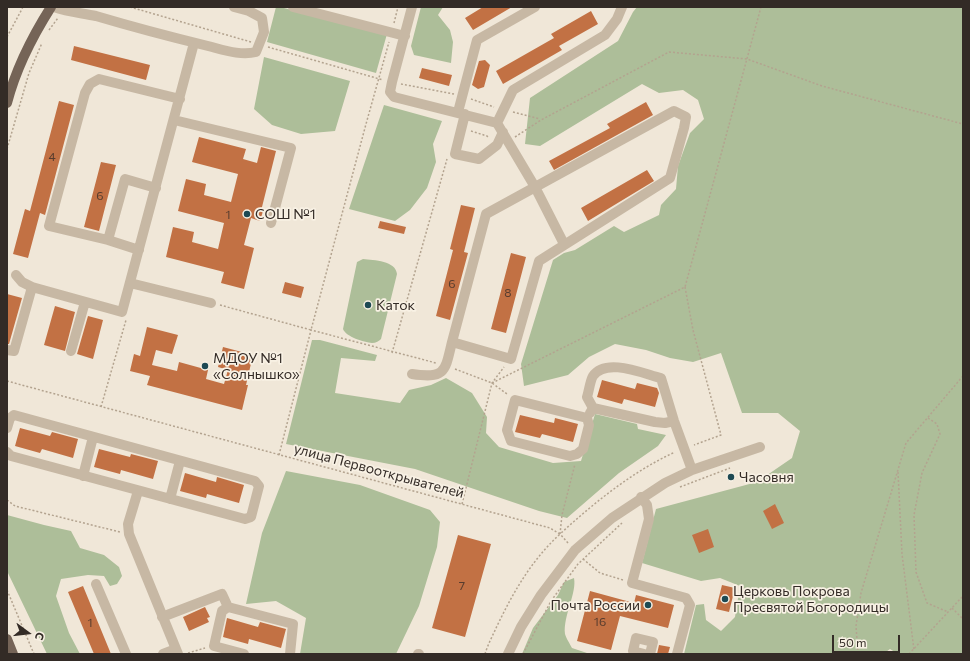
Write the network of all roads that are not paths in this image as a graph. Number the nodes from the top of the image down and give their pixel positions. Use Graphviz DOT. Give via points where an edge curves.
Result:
graph roads {
  1 [pos="53,7"];
  2 [pos="234,7"];
  3 [pos="293,7"];
  4 [pos="412,7"];
  5 [pos="535,7"];
  6 [pos="622,7"];
  7 [pos="92,11"];
  8 [pos="405,36"];
  9 [pos="194,43"];
  10 [pos="10,84"];
  11 [pos="180,99"];
  12 [pos="7,103"];
  13 [pos="462,113"];
  14 [pos="174,120"];
  15 [pos="497,123"];
  16 [pos="503,132"];
  17 [pos="535,187"];
  18 [pos="156,188"];
  19 [pos="271,223"];
  20 [pos="108,240"];
  21 [pos="564,244"];
  22 [pos="139,250"];
  23 [pos="16,274"];
  24 [pos="130,283"];
  25 [pos="32,287"];
  26 [pos="85,302"];
  27 [pos="211,302"];
  28 [pos="452,342"];
  29 [pos="7,350"];
  30 [pos="71,352"];
  31 [pos="412,374"];
  32 [pos="593,408"];
  33 [pos="586,418"];
  34 [pos="674,421"];
  35 [pos="7,428"];
  36 [pos="93,437"];
  37 [pos="760,447"];
  38 [pos="7,452"];
  39 [pos="180,461"];
  40 [pos="692,470"];
  41 [pos="83,476"];
  42 [pos="138,491"];
  43 [pos="641,497"];
  44 [pos="170,499"];
  45 [pos="96,584"];
  46 [pos="228,607"];
  47 [pos="162,617"];
  48 [pos="7,639"];
  49 [pos="179,652"];
  50 [pos="13,654"];
  51 [pos="126,654"];
  52 [pos="163,654"];
  53 [pos="244,654"];
  54 [pos="290,654"];
  55 [pos="508,654"];
  56 [pos="644,654"];
  57 [pos="650,654"];
  58 [pos="677,654"];
  1 -- 7 [label="street"];
  1 -- 10 [label="main road" via="36,32"];
  2 -- 9 [label="street" via="250,11 262,18 264,32 256,52 241,54"];
  3 -- 8 [label="street"];
  4 -- 8 [label="street"];
  5 -- 13 [label="street" via="477,40 462,96"];
  6 -- 15 [label="street" via="605,35 513,90"];
  7 -- 9 [label="street"];
  8 -- 13 [label="street" via="390,92 394,97"];
  9 -- 11 [label="street"];
  10 -- 12 [label="main road"];
  11 -- 14 [label="street"];
  11 -- 20 [label="street" via="99,79 90,84 85,93 49,226"];
  13 -- 15 [label="street"];
  13 -- 16 [label="street" via="461,136 455,154 479,159 497,145"];
  14 -- 18 [label="street"];
  14 -- 19 [label="street" via="292,148"];
  15 -- 16 [label="street"];
  16 -- 17 [label="street"];
  17 -- 21 [label="street"];
  17 -- 21 [label="street" via="674,111 686,117 670,178"];
  17 -- 28 [label="street" via="486,214"];
  18 -- 20 [label="street" via="124,179"];
  18 -- 22 [label="street"];
  20 -- 22 [label="street"];
  21 -- 28 [label="street" via="539,261 511,358"];
  22 -- 24 [label="street"];
  23 -- 25 [label="street" via="22,282"];
  24 -- 26 [label="street" via="122,312"];
  24 -- 27 [label="street"];
  25 -- 26 [label="street"];
  25 -- 29 [label="street" via="14,351"];
  26 -- 30 [label="street"];
  28 -- 31 [label="street" via="443,372 433,376"];
  32 -- 33 [label="street"];
  32 -- 34 [label="street" via="655,422"];
  32 -- 34 [label="street" via="587,397 593,376 602,368 614,366 662,378"];
  33 -- 33 [label="street" via="515,400 507,430 512,441 570,456 583,449 589,425"];
  34 -- 40 [label="street"];
  35 -- 36 [label="street" via="10,418 14,416"];
  36 -- 39 [label="street"];
  36 -- 41 [label="street"];
  37 -- 40 [label="street"];
  38 -- 41 [label="street" via="10,456"];
  39 -- 44 [label="street"];
  39 -- 44 [label="street" via="255,481 259,486 251,517 245,519"];
  40 -- 43 [label="street"];
  41 -- 42 [label="street"];
  42 -- 44 [label="street"];
  42 -- 47 [label="street" via="128,524 129,534"];
  43 -- 55 [label="street" via="575,550 541,595"];
  43 -- 58 [label="street" via="647,505 649,519 632,583 686,598 690,605"];
  45 -- 51 [label="street"];
  46 -- 47 [label="street" via="222,594"];
  46 -- 53 [label="street" via="222,611 214,646"];
  46 -- 54 [label="street" via="293,624"];
  47 -- 49 [label="street"];
  48 -- 50 [label="main road"];
  49 -- 52 [label="street"];
  56 -- 57 [label="street" via="633,651 636,638 653,642"];
}
